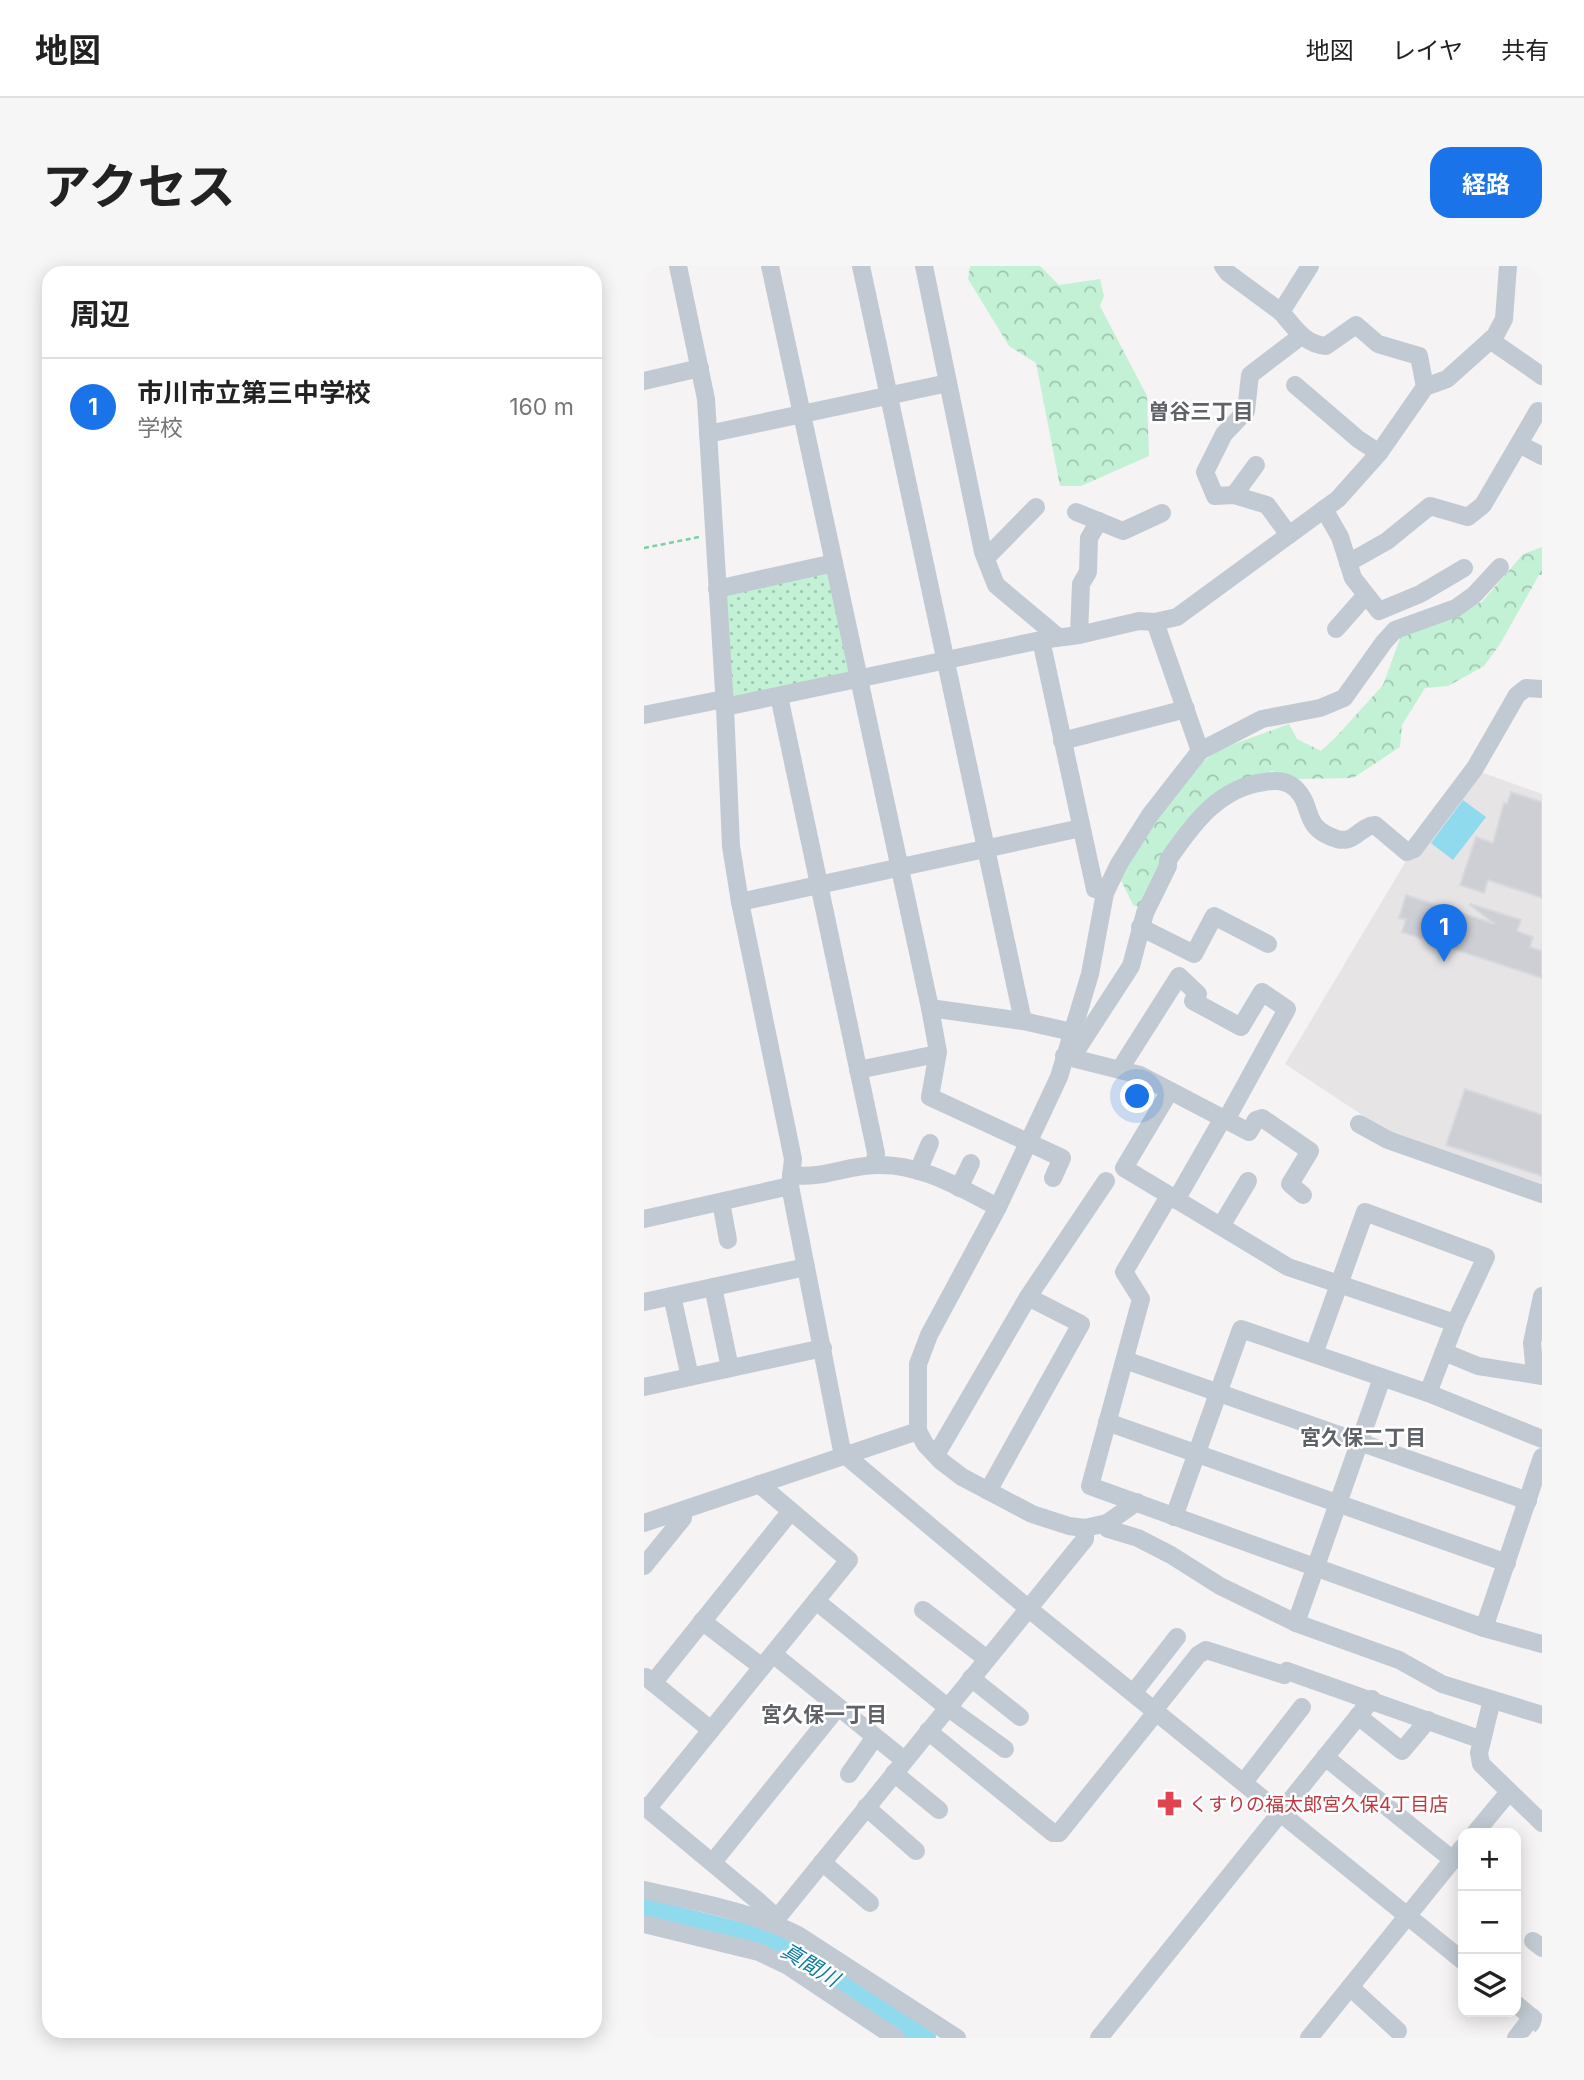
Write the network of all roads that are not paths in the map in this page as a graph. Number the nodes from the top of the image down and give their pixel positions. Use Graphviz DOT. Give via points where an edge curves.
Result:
graph roads {
  1 [pos="678,266"];
  2 [pos="770,266"];
  3 [pos="861,266"];
  4 [pos="924,266"];
  5 [pos="1223,266"];
  6 [pos="1310,266"];
  7 [pos="1508,266"];
  8 [pos="1281,312"];
  9 [pos="1301,336"];
  10 [pos="1490,340"];
  11 [pos="700,368"];
  12 [pos="1542,376"];
  13 [pos="644,380"];
  14 [pos="948,383"];
  15 [pos="1295,384"];
  16 [pos="1425,387"];
  17 [pos="889,396"];
  18 [pos="1538,411"];
  19 [pos="802,414"];
  20 [pos="708,435"];
  21 [pos="1519,444"];
  22 [pos="1379,453"];
  23 [pos="1542,456"];
  24 [pos="1256,465"];
  25 [pos="1234,495"];
  26 [pos="1035,507"];
  27 [pos="1324,509"];
  28 [pos="1076,512"];
  29 [pos="1162,513"];
  30 [pos="1099,521"];
  31 [pos="1289,535"];
  32 [pos="986,558"];
  33 [pos="834,563"];
  34 [pos="1348,563"];
  35 [pos="1464,568"];
  36 [pos="1500,568"];
  37 [pos="718,589"];
  38 [pos="1365,596"];
  39 [pos="1155,622"];
  40 [pos="1336,629"];
  41 [pos="1079,635"];
  42 [pos="1049,638"];
  43 [pos="946,660"];
  44 [pos="859,679"];
  45 [pos="1542,689"];
  46 [pos="779,696"];
  47 [pos="725,703"];
  48 [pos="1186,709"];
  49 [pos="644,715"];
  50 [pos="1062,741"];
  51 [pos="1200,751"];
  52 [pos="1081,828"];
  53 [pos="985,849"];
  54 [pos="901,867"];
  55 [pos="818,885"];
  56 [pos="1105,893"];
  57 [pos="740,902"];
  58 [pos="1140,927"];
  59 [pos="1268,944"];
  60 [pos="930,1008"];
  61 [pos="1023,1021"];
  62 [pos="1072,1032"];
  63 [pos="937,1054"];
  64 [pos="1068,1057"];
  65 [pos="1120,1069"];
  66 [pos="858,1070"];
  67 [pos="1170,1091"];
  68 [pos="1225,1119"];
  69 [pos="1359,1124"];
  70 [pos="1029,1142"];
  71 [pos="930,1143"];
  72 [pos="971,1163"];
  73 [pos="875,1164"];
  74 [pos="918,1171"];
  75 [pos="1053,1178"];
  76 [pos="790,1181"];
  77 [pos="1106,1181"];
  78 [pos="1248,1181"];
  79 [pos="959,1188"];
  80 [pos="1542,1194"];
  81 [pos="1303,1195"];
  82 [pos="1172,1198"];
  83 [pos="721,1202"];
  84 [pos="998,1207"];
  85 [pos="644,1219"];
  86 [pos="1222,1226"];
  87 [pos="728,1240"];
  88 [pos="806,1267"];
  89 [pos="1339,1283"];
  90 [pos="713,1287"];
  91 [pos="673,1296"];
  92 [pos="1542,1296"];
  93 [pos="1028,1297"];
  94 [pos="644,1302"];
  95 [pos="1455,1323"];
  96 [pos="822,1348"];
  97 [pos="1444,1352"];
  98 [pos="1314,1354"];
  99 [pos="1125,1360"];
  100 [pos="730,1368"];
  101 [pos="1538,1375"];
  102 [pos="690,1377"];
  103 [pos="1382,1378"];
  104 [pos="644,1387"];
  105 [pos="1219,1392"];
  106 [pos="1428,1394"];
  107 [pos="1107,1422"];
  108 [pos="918,1431"];
  109 [pos="1542,1439"];
  110 [pos="1361,1441"];
  111 [pos="1197,1454"];
  112 [pos="845,1455"];
  113 [pos="936,1455"];
  114 [pos="1542,1457"];
  115 [pos="759,1484"];
  116 [pos="988,1491"];
  117 [pos="1528,1501"];
  118 [pos="1137,1502"];
  119 [pos="1339,1504"];
  120 [pos="791,1511"];
  121 [pos="683,1512"];
  122 [pos="1174,1517"];
  123 [pos="644,1523"];
  124 [pos="1107,1523"];
  125 [pos="1084,1528"];
  126 [pos="1507,1563"];
  127 [pos="644,1566"];
  128 [pos="1317,1569"];
  129 [pos="816,1601"];
  130 [pos="1029,1609"];
  131 [pos="923,1610"];
  132 [pos="702,1621"];
  133 [pos="1296,1623"];
  134 [pos="1484,1628"];
  135 [pos="1542,1644"];
  136 [pos="1198,1655"];
  137 [pos="987,1658"];
  138 [pos="767,1660"];
  139 [pos="971,1678"];
  140 [pos="648,1679"];
  141 [pos="1133,1692"];
  142 [pos="1372,1699"];
  143 [pos="1492,1700"];
  144 [pos="838,1707"];
  145 [pos="947,1707"];
  146 [pos="1302,1707"];
  147 [pos="1156,1710"];
  148 [pos="1542,1715"];
  149 [pos="1358,1716"];
  150 [pos="1020,1717"];
  151 [pos="1428,1720"];
  152 [pos="711,1730"];
  153 [pos="928,1731"];
  154 [pos="875,1737"];
  155 [pos="1482,1740"];
  156 [pos="1005,1749"];
  157 [pos="1325,1757"];
  158 [pos="899,1766"];
  159 [pos="849,1773"];
  160 [pos="1244,1782"];
  161 [pos="1508,1792"];
  162 [pos="646,1807"];
  163 [pos="866,1807"];
  164 [pos="939,1810"];
  165 [pos="1281,1812"];
  166 [pos="1542,1823"];
  167 [pos="1479,1828"];
  168 [pos="916,1851"];
  169 [pos="1458,1854"];
  170 [pos="713,1862"];
  171 [pos="822,1862"];
  172 [pos="644,1890"];
  173 [pos="870,1903"];
  174 [pos="1408,1916"];
  175 [pos="773,1923"];
  176 [pos="644,1924"];
  177 [pos="1458,1957"];
  178 [pos="1350,1987"];
  179 [pos="1521,2008"];
  180 [pos="1537,2022"];
  181 [pos="1398,2031"];
  182 [pos="896,2038"];
  183 [pos="957,2038"];
  184 [pos="1099,2038"];
  185 [pos="1309,2038"];
  186 [pos="1516,2038"];
  1 -- 11 [label="street"];
  2 -- 19 [label="street"];
  3 -- 17 [label="street"];
  4 -- 14 [label="street"];
  5 -- 8 [label="street"];
  6 -- 8 [label="street"];
  7 -- 10 [label="street" via="1504,319"];
  8 -- 9 [label="street"];
  9 -- 16 [label="street" via="1312,345 1326,346 1356,325 1378,344 1419,356"];
  9 -- 25 [label="street" via="1250,375 1246,411 1224,434 1205,472 1214,496"];
  10 -- 12 [label="street"];
  10 -- 16 [label="street" via="1447,379"];
  11 -- 13 [label="street"];
  11 -- 20 [label="street"];
  14 -- 17 [label="street"];
  14 -- 32 [label="street"];
  15 -- 22 [label="street"];
  16 -- 22 [label="street"];
  17 -- 19 [label="street"];
  17 -- 43 [label="street"];
  18 -- 21 [label="street"];
  19 -- 20 [label="street"];
  19 -- 33 [label="street"];
  20 -- 37 [label="street"];
  21 -- 23 [label="street"];
  21 -- 34 [label="street" via="1483,505 1468,517 1430,506 1387,541"];
  22 -- 27 [label="street"];
  24 -- 25 [label="street"];
  25 -- 31 [label="street" via="1267,505"];
  26 -- 32 [label="street"];
  27 -- 31 [label="street"];
  27 -- 34 [label="street"];
  28 -- 30 [label="street"];
  29 -- 30 [label="street" via="1123,531"];
  30 -- 41 [label="street" via="1089,538"];
  31 -- 39 [label="street" via="1177,617"];
  32 -- 42 [label="street" via="996,585"];
  33 -- 37 [label="street"];
  33 -- 44 [label="street"];
  34 -- 38 [label="street"];
  35 -- 38 [label="street" via="1379,611"];
  36 -- 51 [label="street" via="1456,608 1395,630 1344,698 1320,708 1262,719"];
  37 -- 47 [label="street"];
  38 -- 40 [label="street"];
  39 -- 41 [label="street" via="1139,621"];
  39 -- 48 [label="street"];
  41 -- 42 [label="street"];
  42 -- 43 [label="street"];
  42 -- 50 [label="street"];
  43 -- 44 [label="street"];
  43 -- 53 [label="street"];
  44 -- 46 [label="street"];
  44 -- 54 [label="street"];
  45 -- 58 [label="street" via="1526,688 1517,695 1475,768 1414,849 1408,852 1397,846 1376,825 1339,840 1312,824 1298,792 1289,784 1251,784 1220,800 1191,828 1168,860"];
  46 -- 47 [label="street"];
  46 -- 55 [label="street"];
  47 -- 49 [label="street"];
  47 -- 57 [label="street" via="731,846"];
  48 -- 50 [label="street"];
  48 -- 51 [label="street"];
  50 -- 52 [label="street"];
  51 -- 56 [label="street" via="1150,815"];
  52 -- 53 [label="street"];
  52 -- 56 [label="street" via="1095,890"];
  53 -- 54 [label="street"];
  53 -- 61 [label="street"];
  54 -- 55 [label="street"];
  54 -- 60 [label="street"];
  55 -- 57 [label="street"];
  55 -- 66 [label="street"];
  56 -- 62 [label="street" via="1090,974"];
  57 -- 76 [label="street" via="793,1159"];
  58 -- 59 [label="street" via="1195,954 1214,916"];
  58 -- 64 [label="street" via="1131,966"];
  60 -- 61 [label="street"];
  60 -- 63 [label="street"];
  61 -- 62 [label="street"];
  62 -- 64 [label="street"];
  63 -- 66 [label="street"];
  63 -- 70 [label="street" via="930,1097"];
  64 -- 65 [label="street"];
  64 -- 70 [label="street"];
  65 -- 67 [label="street"];
  65 -- 68 [label="street" via="1179,976 1198,994 1193,1001 1241,1027 1262,992 1287,1009"];
  66 -- 73 [label="street"];
  67 -- 68 [label="street"];
  67 -- 82 [label="street" via="1124,1168"];
  68 -- 81 [label="street" via="1249,1132 1262,1118 1310,1151 1290,1184"];
  68 -- 82 [label="street"];
  69 -- 80 [label="street" via="1388,1140"];
  70 -- 75 [label="street" via="1062,1158"];
  70 -- 84 [label="street"];
  71 -- 74 [label="street"];
  72 -- 79 [label="street"];
  73 -- 74 [label="street"];
  73 -- 76 [label="street"];
  74 -- 79 [label="street"];
  76 -- 83 [label="street"];
  76 -- 88 [label="street"];
  77 -- 93 [label="street"];
  78 -- 86 [label="street"];
  79 -- 84 [label="street"];
  82 -- 86 [label="street"];
  82 -- 99 [label="street" via="1124,1272 1142,1299"];
  83 -- 85 [label="street"];
  83 -- 87 [label="street"];
  84 -- 108 [label="street" via="918,1364"];
  86 -- 89 [label="street" via="1288,1267"];
  88 -- 90 [label="street"];
  88 -- 96 [label="street"];
  89 -- 95 [label="street"];
  89 -- 95 [label="street" via="1365,1212 1486,1257"];
  89 -- 98 [label="street"];
  90 -- 91 [label="street"];
  90 -- 100 [label="street"];
  91 -- 94 [label="street"];
  91 -- 102 [label="street"];
  92 -- 101 [label="street" via="1532,1343"];
  93 -- 113 [label="street"];
  93 -- 116 [label="street" via="1081,1324"];
  95 -- 97 [label="street"];
  96 -- 100 [label="street"];
  96 -- 112 [label="street"];
  97 -- 101 [label="street" via="1478,1366"];
  97 -- 106 [label="street"];
  98 -- 103 [label="street"];
  98 -- 105 [label="street" via="1241,1329"];
  99 -- 105 [label="street"];
  99 -- 107 [label="street"];
  100 -- 102 [label="street"];
  102 -- 104 [label="street"];
  103 -- 106 [label="street"];
  103 -- 110 [label="street"];
  105 -- 110 [label="street"];
  105 -- 111 [label="street"];
  106 -- 109 [label="street"];
  107 -- 111 [label="street"];
  107 -- 118 [label="street" via="1090,1486"];
  108 -- 112 [label="street"];
  108 -- 113 [label="street"];
  110 -- 117 [label="street"];
  110 -- 119 [label="street"];
  111 -- 119 [label="street"];
  111 -- 122 [label="street"];
  112 -- 115 [label="street"];
  112 -- 130 [label="street"];
  113 -- 116 [label="street"];
  114 -- 117 [label="street"];
  115 -- 120 [label="street"];
  115 -- 121 [label="street"];
  116 -- 125 [label="street" via="1032,1514"];
  117 -- 126 [label="street"];
  118 -- 122 [label="street"];
  118 -- 124 [label="street"];
  119 -- 126 [label="street"];
  119 -- 128 [label="street"];
  120 -- 129 [label="street" via="849,1560"];
  120 -- 132 [label="street"];
  121 -- 123 [label="street"];
  121 -- 127 [label="street" via="683,1518"];
  122 -- 128 [label="street"];
  124 -- 125 [label="street"];
  124 -- 133 [label="street" via="1108,1529 1160,1549 1220,1586"];
  125 -- 130 [label="street" via="1084,1539"];
  126 -- 134 [label="street"];
  128 -- 133 [label="street"];
  128 -- 134 [label="street"];
  129 -- 138 [label="street"];
  129 -- 145 [label="street"];
  130 -- 137 [label="street"];
  130 -- 141 [label="street"];
  131 -- 137 [label="street"];
  132 -- 138 [label="street"];
  132 -- 140 [label="street"];
  133 -- 143 [label="street"];
  134 -- 135 [label="street"];
  136 -- 141 [label="street" via="1173,1634"];
  136 -- 142 [label="street" via="1206,1650"];
  136 -- 147 [label="street"];
  137 -- 139 [label="street"];
  138 -- 144 [label="street"];
  138 -- 152 [label="street"];
  139 -- 145 [label="street"];
  139 -- 150 [label="street"];
  140 -- 152 [label="street"];
  141 -- 147 [label="street"];
  142 -- 149 [label="street"];
  142 -- 151 [label="street"];
  143 -- 148 [label="street"];
  143 -- 155 [label="street"];
  144 -- 154 [label="street"];
  144 -- 170 [label="street"];
  145 -- 153 [label="street"];
  145 -- 156 [label="street"];
  146 -- 160 [label="street"];
  147 -- 153 [label="street" via="1059,1833"];
  147 -- 160 [label="street"];
  149 -- 151 [label="street" via="1402,1751"];
  149 -- 157 [label="street"];
  151 -- 155 [label="street"];
  152 -- 162 [label="street"];
  153 -- 158 [label="street"];
  154 -- 158 [label="street"];
  154 -- 159 [label="street"];
  155 -- 161 [label="street" via="1481,1764"];
  157 -- 165 [label="street"];
  157 -- 169 [label="street"];
  158 -- 163 [label="street"];
  158 -- 164 [label="street"];
  160 -- 165 [label="street"];
  161 -- 166 [label="street"];
  161 -- 167 [label="street"];
  162 -- 170 [label="street"];
  163 -- 168 [label="street"];
  163 -- 171 [label="street"];
  165 -- 174 [label="street"];
  165 -- 184 [label="street"];
  169 -- 174 [label="street"];
  170 -- 175 [label="street" via="769,1911"];
  171 -- 173 [label="street"];
  171 -- 175 [label="street"];
  172 -- 175 [label="street"];
  174 -- 177 [label="street"];
  174 -- 178 [label="street"];
  175 -- 183 [label="street"];
  176 -- 182 [label="street" via="760,1952"];
  178 -- 181 [label="street"];
  178 -- 185 [label="street"];
  179 -- 180 [label="street"];
  180 -- 186 [label="street"];
}
